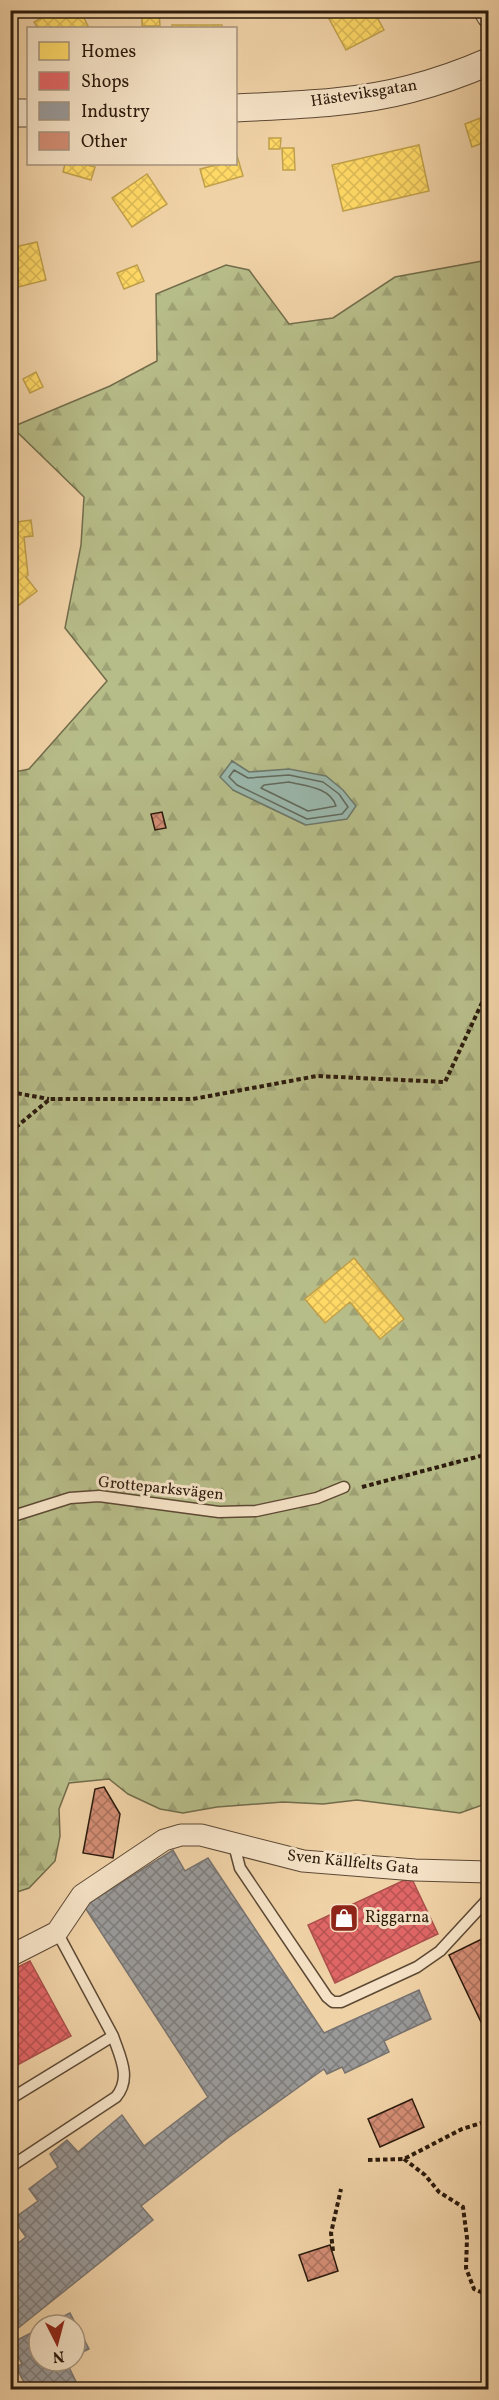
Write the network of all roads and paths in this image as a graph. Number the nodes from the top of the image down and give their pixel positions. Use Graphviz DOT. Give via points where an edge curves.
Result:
graph roads {
  1 [pos="484,10"];
  2 [pos="489,17"];
  3 [pos="489,62"];
  4 [pos="237,108"];
  5 [pos="10,113"];
  6 [pos="27,113"];
  7 [pos="489,911"];
  8 [pos="10,1092"];
  9 [pos="50,1099"];
  10 [pos="10,1132"];
  11 [pos="489,1454"];
  12 [pos="344,1487"];
  13 [pos="10,1517"];
  14 [pos="234,1845"];
  15 [pos="489,1872"];
  16 [pos="489,1899"];
  17 [pos="57,1932"];
  18 [pos="10,1956"];
  19 [pos="112,2036"];
  20 [pos="10,2099"];
  21 [pos="489,2121"];
  22 [pos="404,2159"];
  23 [pos="368,2160"];
  24 [pos="10,2167"];
  25 [pos="341,2189"];
  26 [pos="333,2251"];
  27 [pos="489,2295"];
  1 -- 2 [label="street"];
  3 -- 4 [label="street, Hästeviksgatan" via="457,75 374,96"];
  5 -- 6 [label="street"];
  7 -- 9 [label="path" via="484,921 487,992 445,1082 317,1076 193,1099"];
  8 -- 9 [label="path"];
  9 -- 10 [label="path"];
  11 -- 12 [label="path" via="366,1487"];
  12 -- 13 [label="lane, Grotteparksvägen" via="317,1498 256,1511 219,1512 99,1496 70,1498"];
  14 -- 15 [label="street, Sven Källfelts Gata" via="303,1861"];
  14 -- 16 [label="lane" via="240,1868 333,2002 341,2002 417,1967 440,1951"];
  14 -- 17 [label="street, Sven Källfelts Gata" via="201,1835 164,1840 82,1894"];
  17 -- 18 [label="street, Sven Källfelts Gata"];
  17 -- 19 [label="lane"];
  19 -- 20 [label="lane"];
  19 -- 24 [label="lane" via="123,2062 123,2089"];
  21 -- 22 [label="path" via="462,2129"];
  22 -- 23 [label="path"];
  22 -- 27 [label="path" via="440,2192 463,2206 466,2268 474,2289"];
  25 -- 26 [label="path" via="331,2233"];
}
